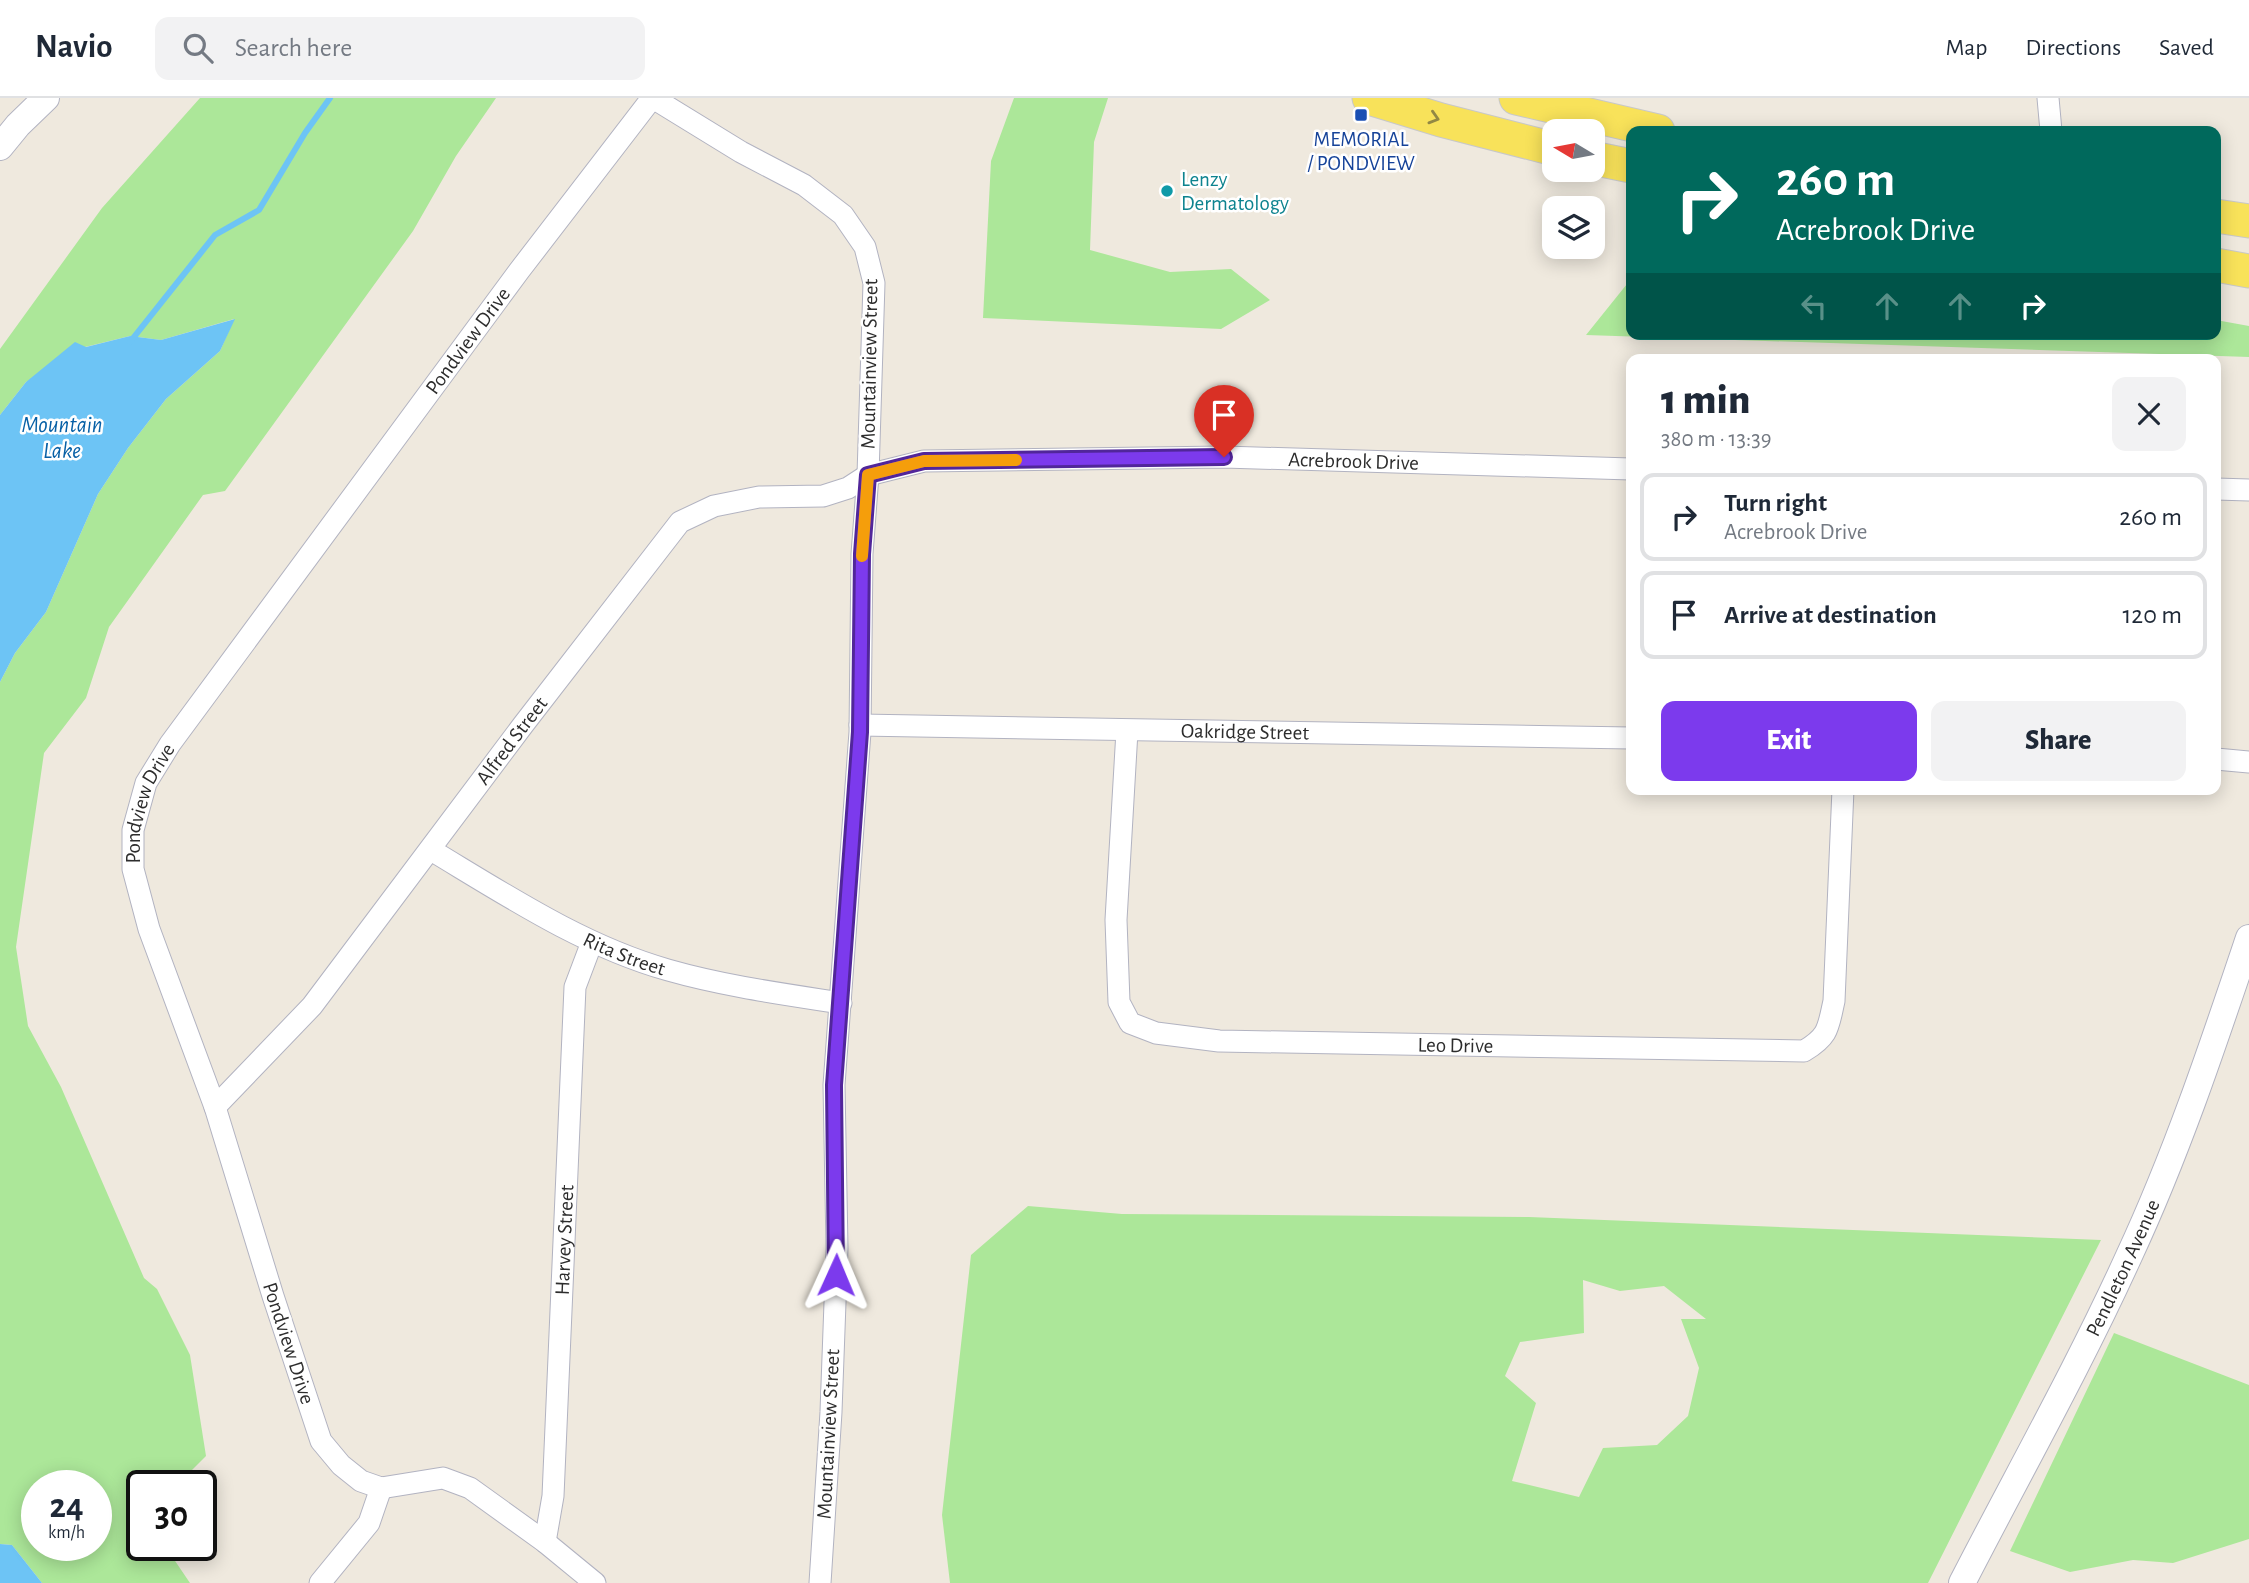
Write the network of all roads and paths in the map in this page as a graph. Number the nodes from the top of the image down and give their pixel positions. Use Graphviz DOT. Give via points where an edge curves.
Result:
graph roads {
  1 [pos="46,98"];
  2 [pos="653,98"];
  3 [pos="1369,98"];
  4 [pos="1516,98"];
  5 [pos="2048,98"];
  6 [pos="1636,126"];
  7 [pos="2051,126"];
  8 [pos="1542,146"];
  9 [pos="0,147"];
  10 [pos="1605,161"];
  11 [pos="1626,165"];
  12 [pos="2221,217"];
  13 [pos="2249,221"];
  14 [pos="2221,266"];
  15 [pos="2249,271"];
  16 [pos="1626,469"];
  17 [pos="868,475"];
  18 [pos="2221,489"];
  19 [pos="2249,491"];
  20 [pos="860,725"];
  21 [pos="1128,731"];
  22 [pos="1626,738"];
  23 [pos="2221,759"];
  24 [pos="2249,762"];
  25 [pos="1843,795"];
  26 [pos="431,850"];
  27 [pos="2249,938"];
  28 [pos="592,942"];
  29 [pos="841,1003"];
  30 [pos="215,1107"];
  31 [pos="381,1488"];
  32 [pos="545,1542"];
  33 [pos="320,1583"];
  34 [pos="595,1583"];
  35 [pos="820,1583"];
  36 [pos="1962,1583"];
  1 -- 9 [label="street"];
  2 -- 17 [label="street, Mountainview Street" via="804,185 843,215 865,247 874,283"];
  2 -- 30 [label="street, Pondview Drive" via="225,667 146,783 134,830 133,869 149,929"];
  3 -- 8 [label="main road, one-way"];
  4 -- 6 [label="main road"];
  5 -- 7 [label="street"];
  10 -- 11 [label="main road"];
  12 -- 13 [label="main road"];
  14 -- 15 [label="main road"];
  16 -- 17 [label="street, Acrebrook Drive" via="1224,457 924,461"];
  17 -- 20 [label="street, Mountainview Street"];
  17 -- 26 [label="street, Alfred Street" via="823,496 759,497 714,506 680,522"];
  18 -- 19 [label="street"];
  20 -- 21 [label="street, Oakridge Street"];
  20 -- 29 [label="street, Mountainview Street"];
  21 -- 22 [label="street, Oakridge Street"];
  21 -- 25 [label="street, Leo Drive" via="1116,920 1119,1002 1130,1023 1156,1033 1219,1041 1804,1051 1821,1041 1834,1001"];
  23 -- 24 [label="street"];
  26 -- 28 [label="street, Rita Street"];
  26 -- 30 [label="street, Alfred Street" via="312,1006"];
  27 -- 36 [label="street, Pendleton Avenue" via="2204,1072 2135,1244"];
  28 -- 29 [label="street, Rita Street" via="667,970"];
  28 -- 32 [label="street, Harvey Street" via="575,987 552,1496"];
  29 -- 35 [label="street, Mountainview Street" via="834,1085 837,1248"];
  30 -- 31 [label="street, Pondview Drive" via="321,1441 361,1481"];
  31 -- 32 [label="street" via="443,1478 470,1488"];
  31 -- 33 [label="street" via="369,1524"];
  32 -- 34 [label="street"];
}
